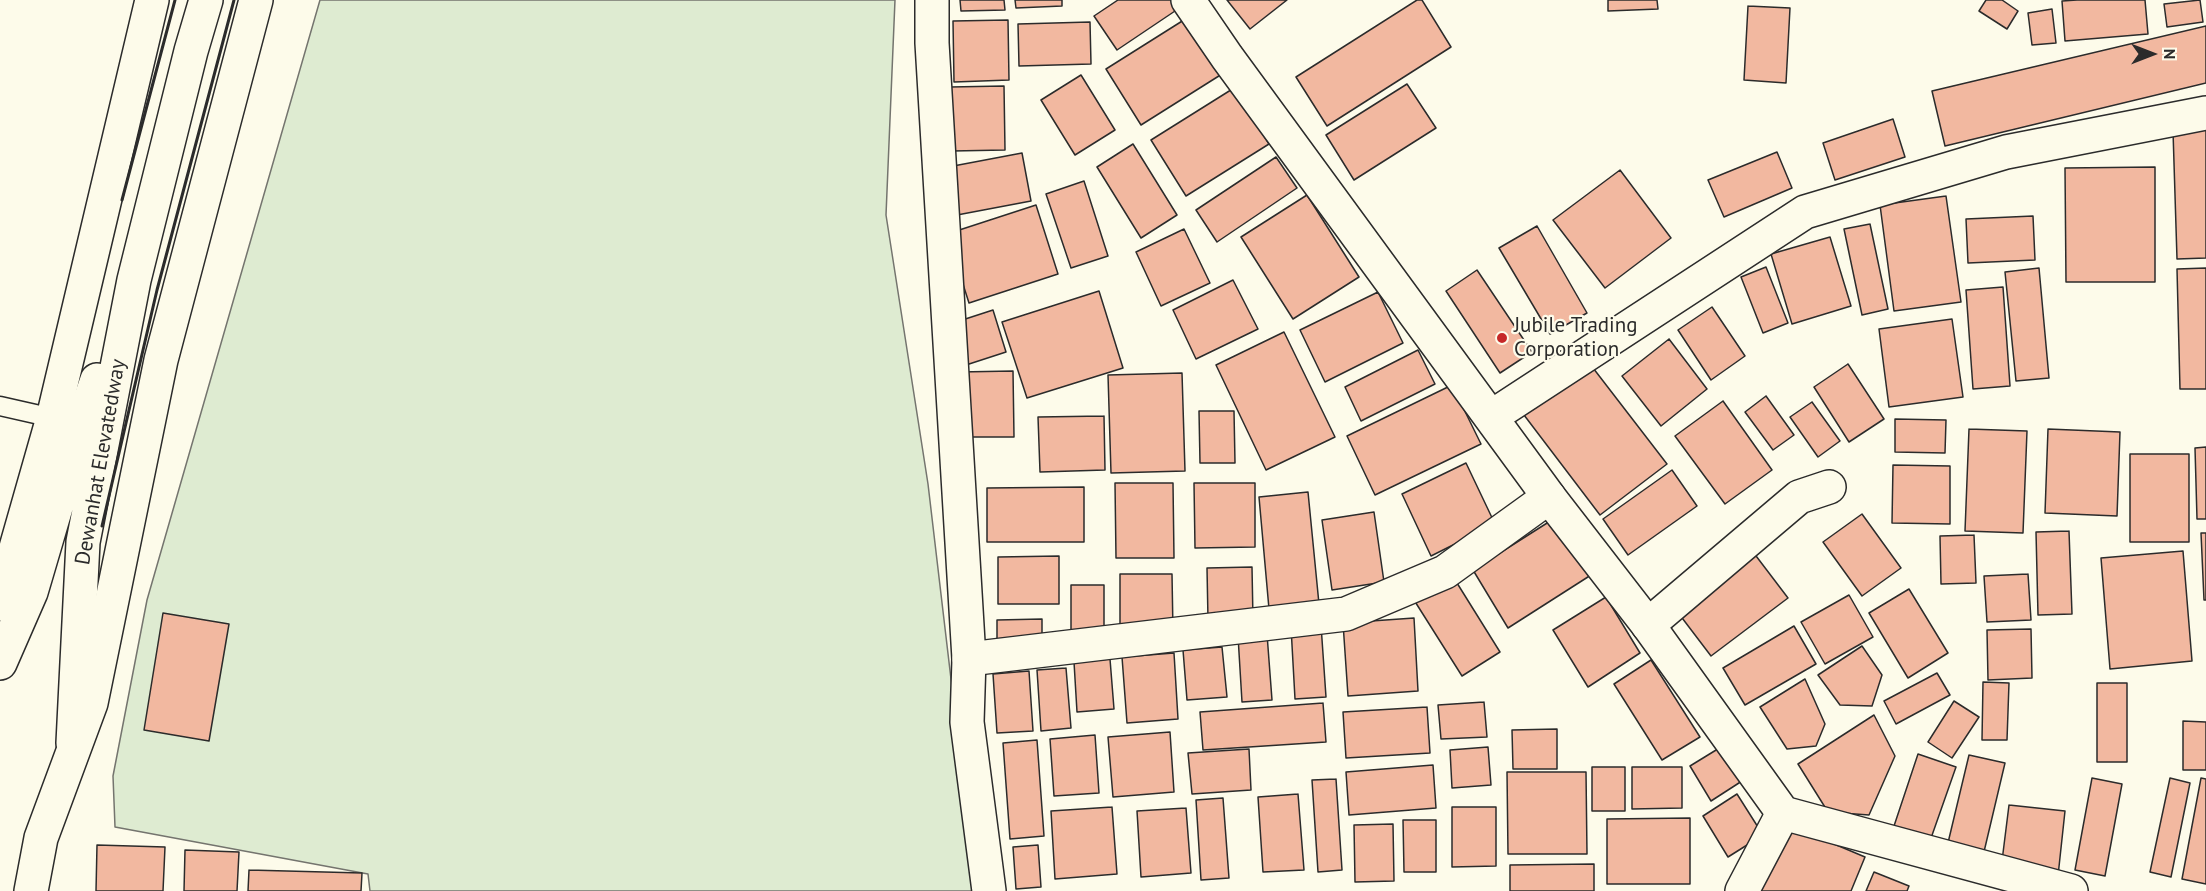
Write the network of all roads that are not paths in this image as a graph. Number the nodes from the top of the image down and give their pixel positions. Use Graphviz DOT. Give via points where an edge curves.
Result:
graph roads {
  1 [pos="152,0"];
  2 [pos="206,0"];
  3 [pos="256,0"];
  4 [pos="932,0"];
  5 [pos="1188,0"];
  6 [pos="2206,113"];
  7 [pos="134,280"];
  8 [pos="0,406"];
  9 [pos="1491,417"];
  10 [pos="53,418"];
  11 [pos="1829,487"];
  12 [pos="1549,497"];
  13 [pos="0,604"];
  14 [pos="1648,625"];
  15 [pos="969,659"];
  16 [pos="0,663"];
  17 [pos="72,753"];
  18 [pos="1783,813"];
  19 [pos="31,891"];
  20 [pos="988,891"];
  21 [pos="1742,891"];
  22 [pos="2071,891"];
  1 -- 10 [label="street"];
  2 -- 7 [label="street, Dewanhat Elevatedway"];
  3 -- 17 [label="street" via="161,360 91,703"];
  4 -- 15 [label="street"];
  5 -- 9 [label="street"];
  6 -- 9 [label="street" via="2006,152 1805,212"];
  7 -- 16 [label="street, Dewanhat Elevatedway" via="74,446 31,592"];
  7 -- 17 [label="street, Dewanhat Elevatedway" via="83,542"];
  8 -- 10 [label="lane"];
  9 -- 12 [label="street"];
  10 -- 13 [label="street"];
  11 -- 14 [label="street" via="1799,497"];
  12 -- 14 [label="street"];
  12 -- 15 [label="street" via="1445,572 1346,614"];
  14 -- 18 [label="street"];
  15 -- 20 [label="street" via="967,722"];
  17 -- 19 [label="street" via="41,838"];
  18 -- 21 [label="street"];
  18 -- 22 [label="street"];
}
